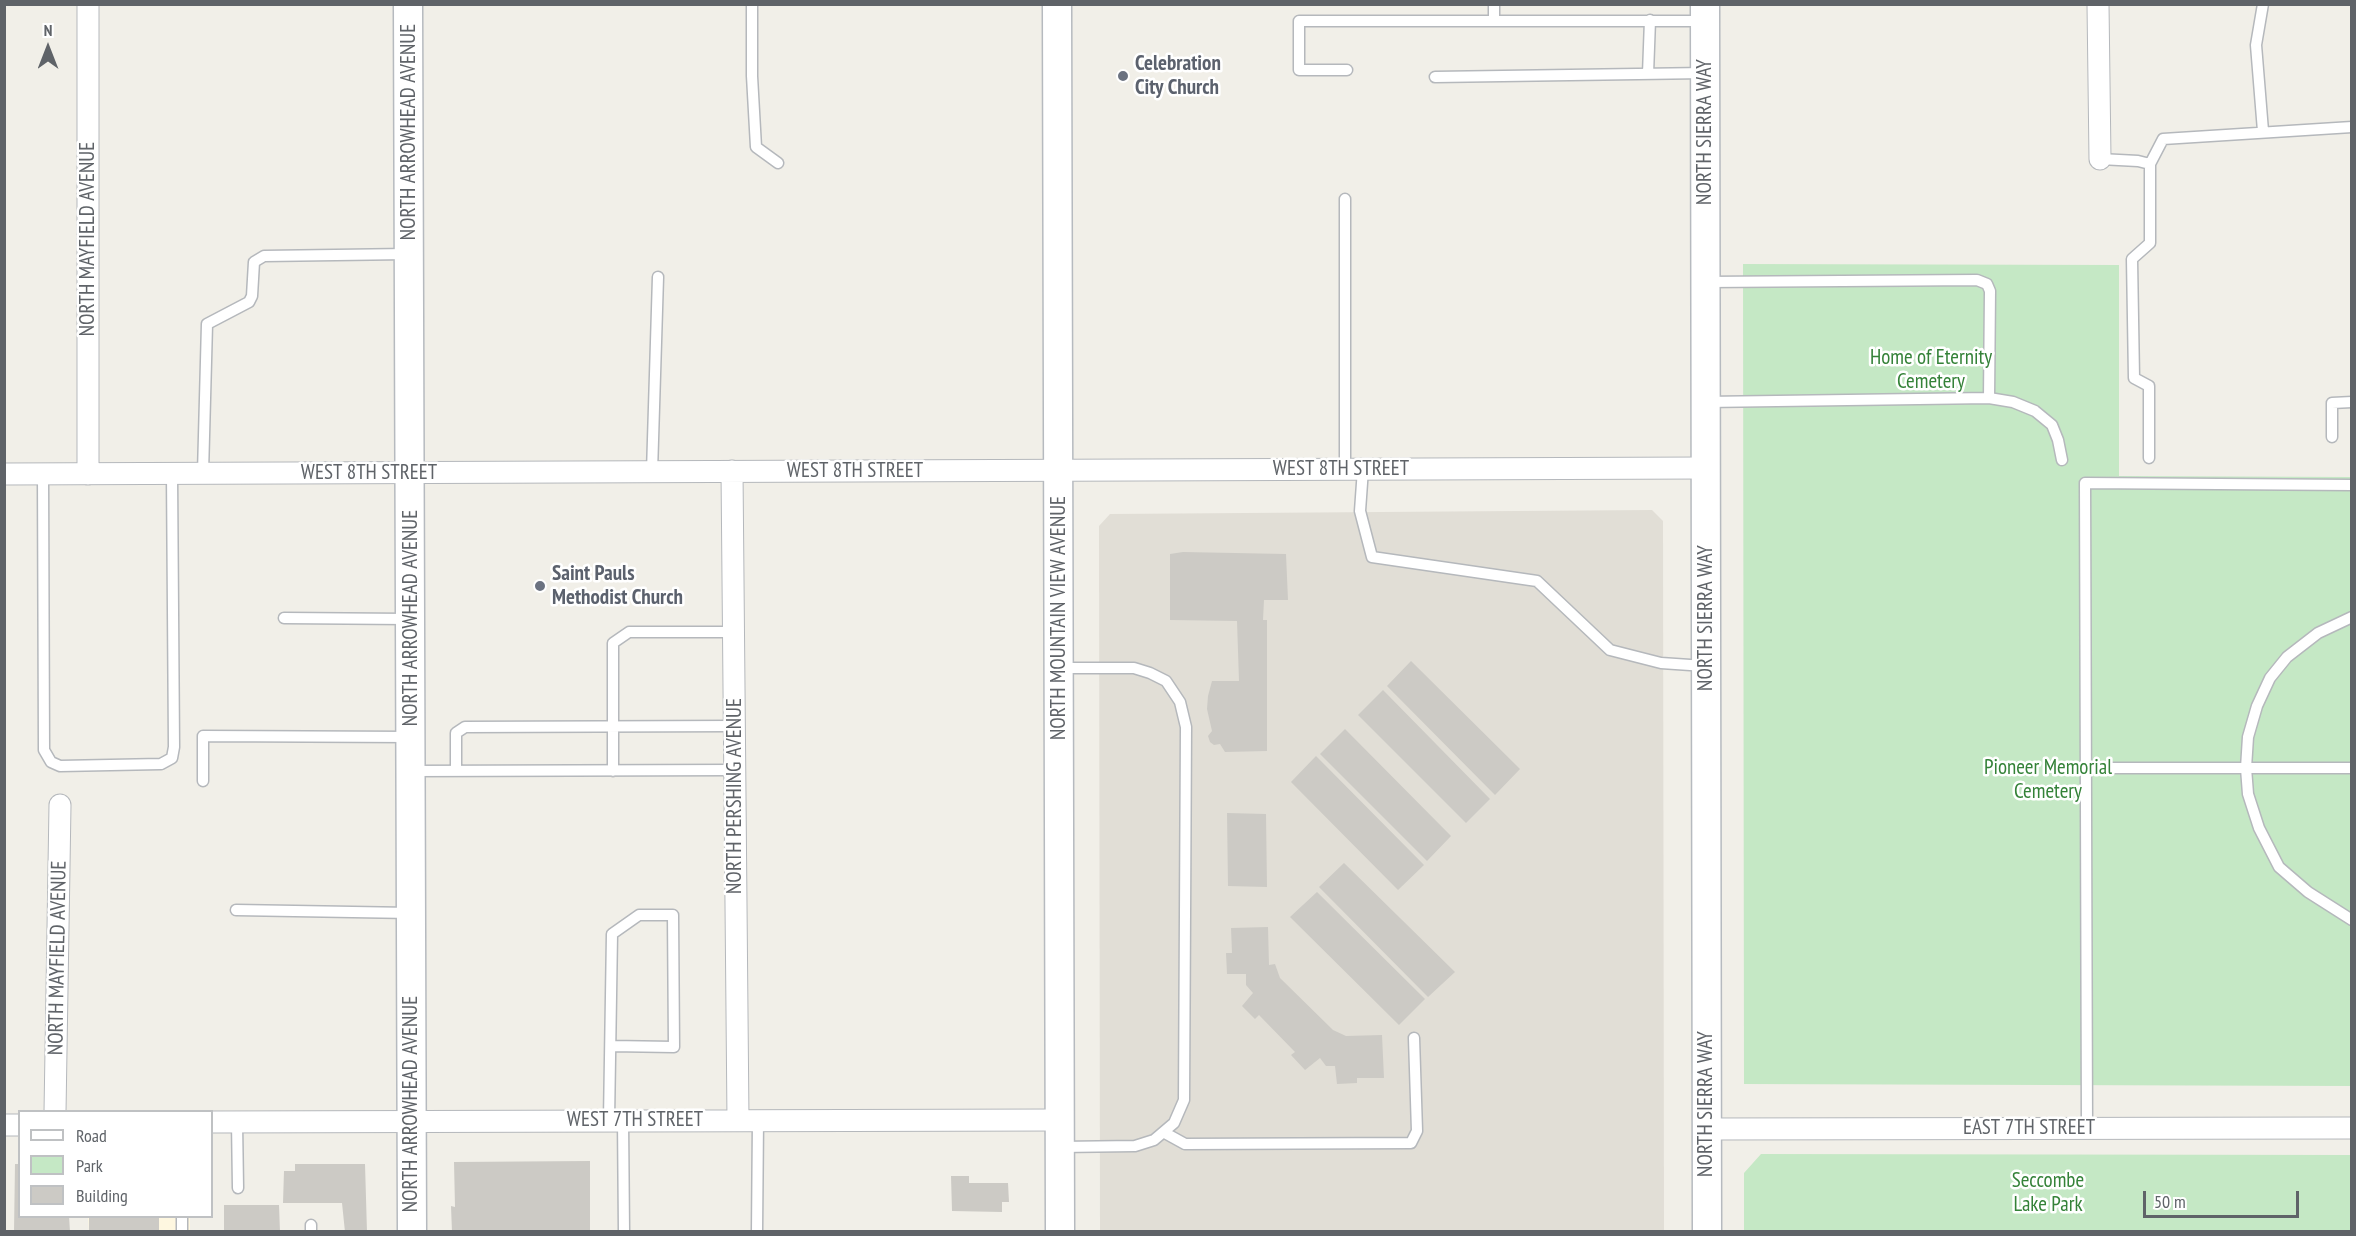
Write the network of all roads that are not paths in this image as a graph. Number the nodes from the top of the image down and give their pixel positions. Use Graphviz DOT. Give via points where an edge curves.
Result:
graph roads {
  1 [pos="88,4"];
  2 [pos="408,4"];
  3 [pos="752,4"];
  4 [pos="1057,4"];
  5 [pos="1494,4"];
  6 [pos="2098,4"];
  7 [pos="2263,4"];
  8 [pos="1705,13"];
  9 [pos="1650,20"];
  10 [pos="1494,21"];
  11 [pos="1347,70"];
  12 [pos="1705,73"];
  13 [pos="1648,74"];
  14 [pos="1435,77"];
  15 [pos="2352,127"];
  16 [pos="2263,131"];
  17 [pos="2100,159"];
  18 [pos="778,163"];
  19 [pos="2150,164"];
  20 [pos="1345,199"];
  21 [pos="410,254"];
  22 [pos="658,278"];
  23 [pos="1706,282"];
  24 [pos="1989,398"];
  25 [pos="1706,402"];
  26 [pos="2352,402"];
  27 [pos="2332,437"];
  28 [pos="2149,458"];
  29 [pos="2062,460"];
  30 [pos="1706,468"];
  31 [pos="1354,469"];
  32 [pos="1058,470"];
  33 [pos="732,471"];
  34 [pos="411,472"];
  35 [pos="652,472"];
  36 [pos="203,473"];
  37 [pos="4,474"];
  38 [pos="43,474"];
  39 [pos="88,474"];
  40 [pos="172,474"];
  41 [pos="2352,485"];
  42 [pos="284,618"];
  43 [pos="2352,618"];
  44 [pos="411,619"];
  45 [pos="734,632"];
  46 [pos="1706,666"];
  47 [pos="1059,668"];
  48 [pos="614,726"];
  49 [pos="734,726"];
  50 [pos="411,737"];
  51 [pos="2085,768"];
  52 [pos="2246,768"];
  53 [pos="2352,768"];
  54 [pos="735,770"];
  55 [pos="411,771"];
  56 [pos="456,771"];
  57 [pos="613,771"];
  58 [pos="203,781"];
  59 [pos="60,805"];
  60 [pos="236,910"];
  61 [pos="411,912"];
  62 [pos="2352,920"];
  63 [pos="1414,1038"];
  64 [pos="611,1046"];
  65 [pos="55,1110"];
  66 [pos="411,1120"];
  67 [pos="616,1120"];
  68 [pos="748,1120"];
  69 [pos="213,1122"];
  70 [pos="237,1122"];
  71 [pos="2087,1128"];
  72 [pos="2352,1128"];
  73 [pos="1707,1129"];
  74 [pos="1165,1132"];
  75 [pos="1060,1134"];
  76 [pos="238,1188"];
  77 [pos="412,1232"];
  78 [pos="624,1232"];
  79 [pos="757,1232"];
  80 [pos="1060,1232"];
  81 [pos="1707,1232"];
  1 -- 39 [label="street, NORTH MAYFIELD AVENUE"];
  2 -- 21 [label="street, NORTH ARROWHEAD AVENUE"];
  3 -- 18 [label="lane" via="756,147"];
  4 -- 32 [label="street, NORTH MOUNTAIN VIEW AVENUE"];
  5 -- 10 [label="lane"];
  6 -- 17 [label="street"];
  7 -- 16 [label="lane" via="2256,45"];
  8 -- 9 [label="lane"];
  8 -- 12 [label="street, NORTH SIERRA WAY"];
  9 -- 10 [label="lane"];
  9 -- 13 [label="lane"];
  10 -- 11 [label="lane" via="1299,21 1299,70"];
  12 -- 13 [label="lane"];
  12 -- 23 [label="street, NORTH SIERRA WAY"];
  13 -- 14 [label="lane"];
  15 -- 16 [label="lane"];
  16 -- 19 [label="lane" via="2163,139"];
  17 -- 19 [label="lane"];
  19 -- 28 [label="lane" via="2150,243 2132,259 2134,378 2149,386"];
  20 -- 31 [label="lane"];
  21 -- 34 [label="street, NORTH ARROWHEAD AVENUE"];
  21 -- 36 [label="lane" via="264,256 254,262 249,302 207,324"];
  22 -- 35 [label="lane"];
  23 -- 24 [label="lane" via="1977,280 1987,284"];
  23 -- 25 [label="street, NORTH SIERRA WAY"];
  24 -- 25 [label="lane"];
  24 -- 29 [label="lane" via="2035,411 2052,426"];
  25 -- 30 [label="street, NORTH SIERRA WAY"];
  26 -- 27 [label="lane" via="2332,403"];
  30 -- 31 [label="street, WEST 8TH STREET"];
  30 -- 46 [label="street, NORTH SIERRA WAY"];
  31 -- 32 [label="street, WEST 8TH STREET"];
  31 -- 46 [label="lane" via="1372,557 1537,581 1610,650 1661,663"];
  32 -- 33 [label="street, WEST 8TH STREET"];
  32 -- 47 [label="street, NORTH MOUNTAIN VIEW AVENUE"];
  33 -- 35 [label="street, WEST 8TH STREET"];
  33 -- 45 [label="street, NORTH PERSHING AVENUE"];
  34 -- 35 [label="street, WEST 8TH STREET"];
  34 -- 36 [label="street, WEST 8TH STREET"];
  34 -- 44 [label="street, NORTH ARROWHEAD AVENUE"];
  36 -- 40 [label="street, WEST 8TH STREET"];
  37 -- 38 [label="street, WEST 8TH STREET"];
  38 -- 39 [label="street, WEST 8TH STREET"];
  38 -- 40 [label="lane" via="44,750 51,762 60,766 161,764 172,758"];
  39 -- 40 [label="street, WEST 8TH STREET"];
  41 -- 51 [label="lane" via="2085,483"];
  42 -- 44 [label="lane"];
  43 -- 52 [label="lane" via="2318,633 2287,657 2270,678 2248,737"];
  44 -- 50 [label="street, NORTH ARROWHEAD AVENUE"];
  45 -- 48 [label="lane" via="629,632 613,643"];
  45 -- 49 [label="street, NORTH PERSHING AVENUE"];
  46 -- 73 [label="street, NORTH SIERRA WAY"];
  47 -- 74 [label="lane" via="1134,668 1167,681 1180,702 1186,728 1184,1100 1174,1123"];
  47 -- 75 [label="street, NORTH MOUNTAIN VIEW AVENUE"];
  48 -- 49 [label="lane"];
  48 -- 56 [label="lane" via="465,727 456,733"];
  48 -- 57 [label="lane"];
  49 -- 54 [label="street, NORTH PERSHING AVENUE"];
  50 -- 55 [label="street, NORTH ARROWHEAD AVENUE"];
  50 -- 58 [label="lane" via="203,736"];
  51 -- 52 [label="lane"];
  51 -- 71 [label="lane"];
  52 -- 53 [label="lane"];
  52 -- 62 [label="lane" via="2248,794 2259,828 2279,867 2308,892"];
  54 -- 57 [label="lane"];
  54 -- 68 [label="street, NORTH PERSHING AVENUE"];
  55 -- 56 [label="lane"];
  55 -- 61 [label="street, NORTH ARROWHEAD AVENUE"];
  56 -- 57 [label="lane"];
  59 -- 65 [label="street, NORTH MAYFIELD AVENUE"];
  60 -- 61 [label="lane"];
  61 -- 66 [label="street, NORTH ARROWHEAD AVENUE"];
  63 -- 74 [label="lane" via="1417,1131 1411,1143 1185,1144"];
  64 -- 64 [label="lane" via="612,934 639,915 673,915 674,1047"];
  64 -- 67 [label="lane"];
  66 -- 67 [label="street, WEST 7TH STREET"];
  66 -- 70 [label="street, WEST 7TH STREET"];
  66 -- 77 [label="street, NORTH ARROWHEAD AVENUE"];
  67 -- 68 [label="street, WEST 7TH STREET"];
  67 -- 78 [label="lane"];
  68 -- 75 [label="street, WEST 7TH STREET"];
  68 -- 79 [label="lane"];
  69 -- 70 [label="street, WEST 7TH STREET"];
  70 -- 76 [label="lane"];
  71 -- 72 [label="street, EAST 7TH STREET"];
  71 -- 73 [label="street, EAST 7TH STREET"];
  73 -- 81 [label="street, NORTH SIERRA WAY"];
  74 -- 75 [label="lane" via="1135,1146"];
  75 -- 80 [label="street, NORTH MOUNTAIN VIEW AVENUE"];
}
